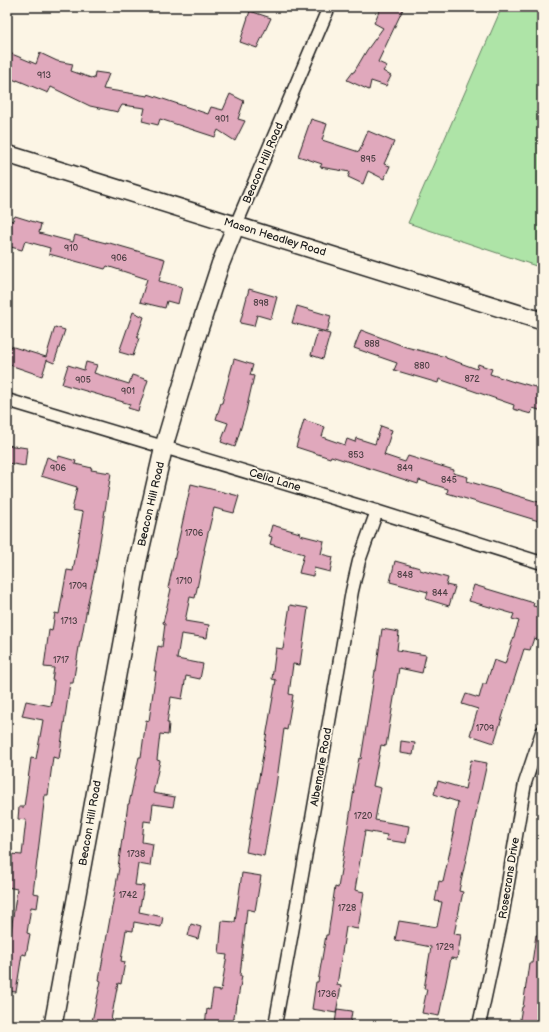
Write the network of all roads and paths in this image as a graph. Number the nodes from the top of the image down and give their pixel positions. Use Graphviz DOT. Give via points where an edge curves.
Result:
graph roads {
  1 [pos="329,7"];
  2 [pos="7,154"];
  3 [pos="236,225"];
  4 [pos="542,321"];
  5 [pos="7,400"];
  6 [pos="164,446"];
  7 [pos="377,512"];
  8 [pos="542,564"];
  9 [pos="542,732"];
  10 [pos="53,1025"];
  11 [pos="275,1025"];
  12 [pos="479,1025"];
  1 -- 3 [label="street, Beacon Hill Road"];
  2 -- 3 [label="street, Mason Headley Road"];
  3 -- 4 [label="street, Mason Headley Road"];
  3 -- 6 [label="street, Beacon Hill Road" via="220,265"];
  5 -- 6 [label="street, Celia Lane"];
  6 -- 7 [label="street, Celia Lane"];
  6 -- 10 [label="street, Beacon Hill Road" via="138,560"];
  7 -- 8 [label="street, Celia Lane"];
  7 -- 11 [label="street, Albemarle Road" via="359,561 352,591"];
  9 -- 12 [label="street, Rosecrans Drive" via="525,783 502,918"];
}
